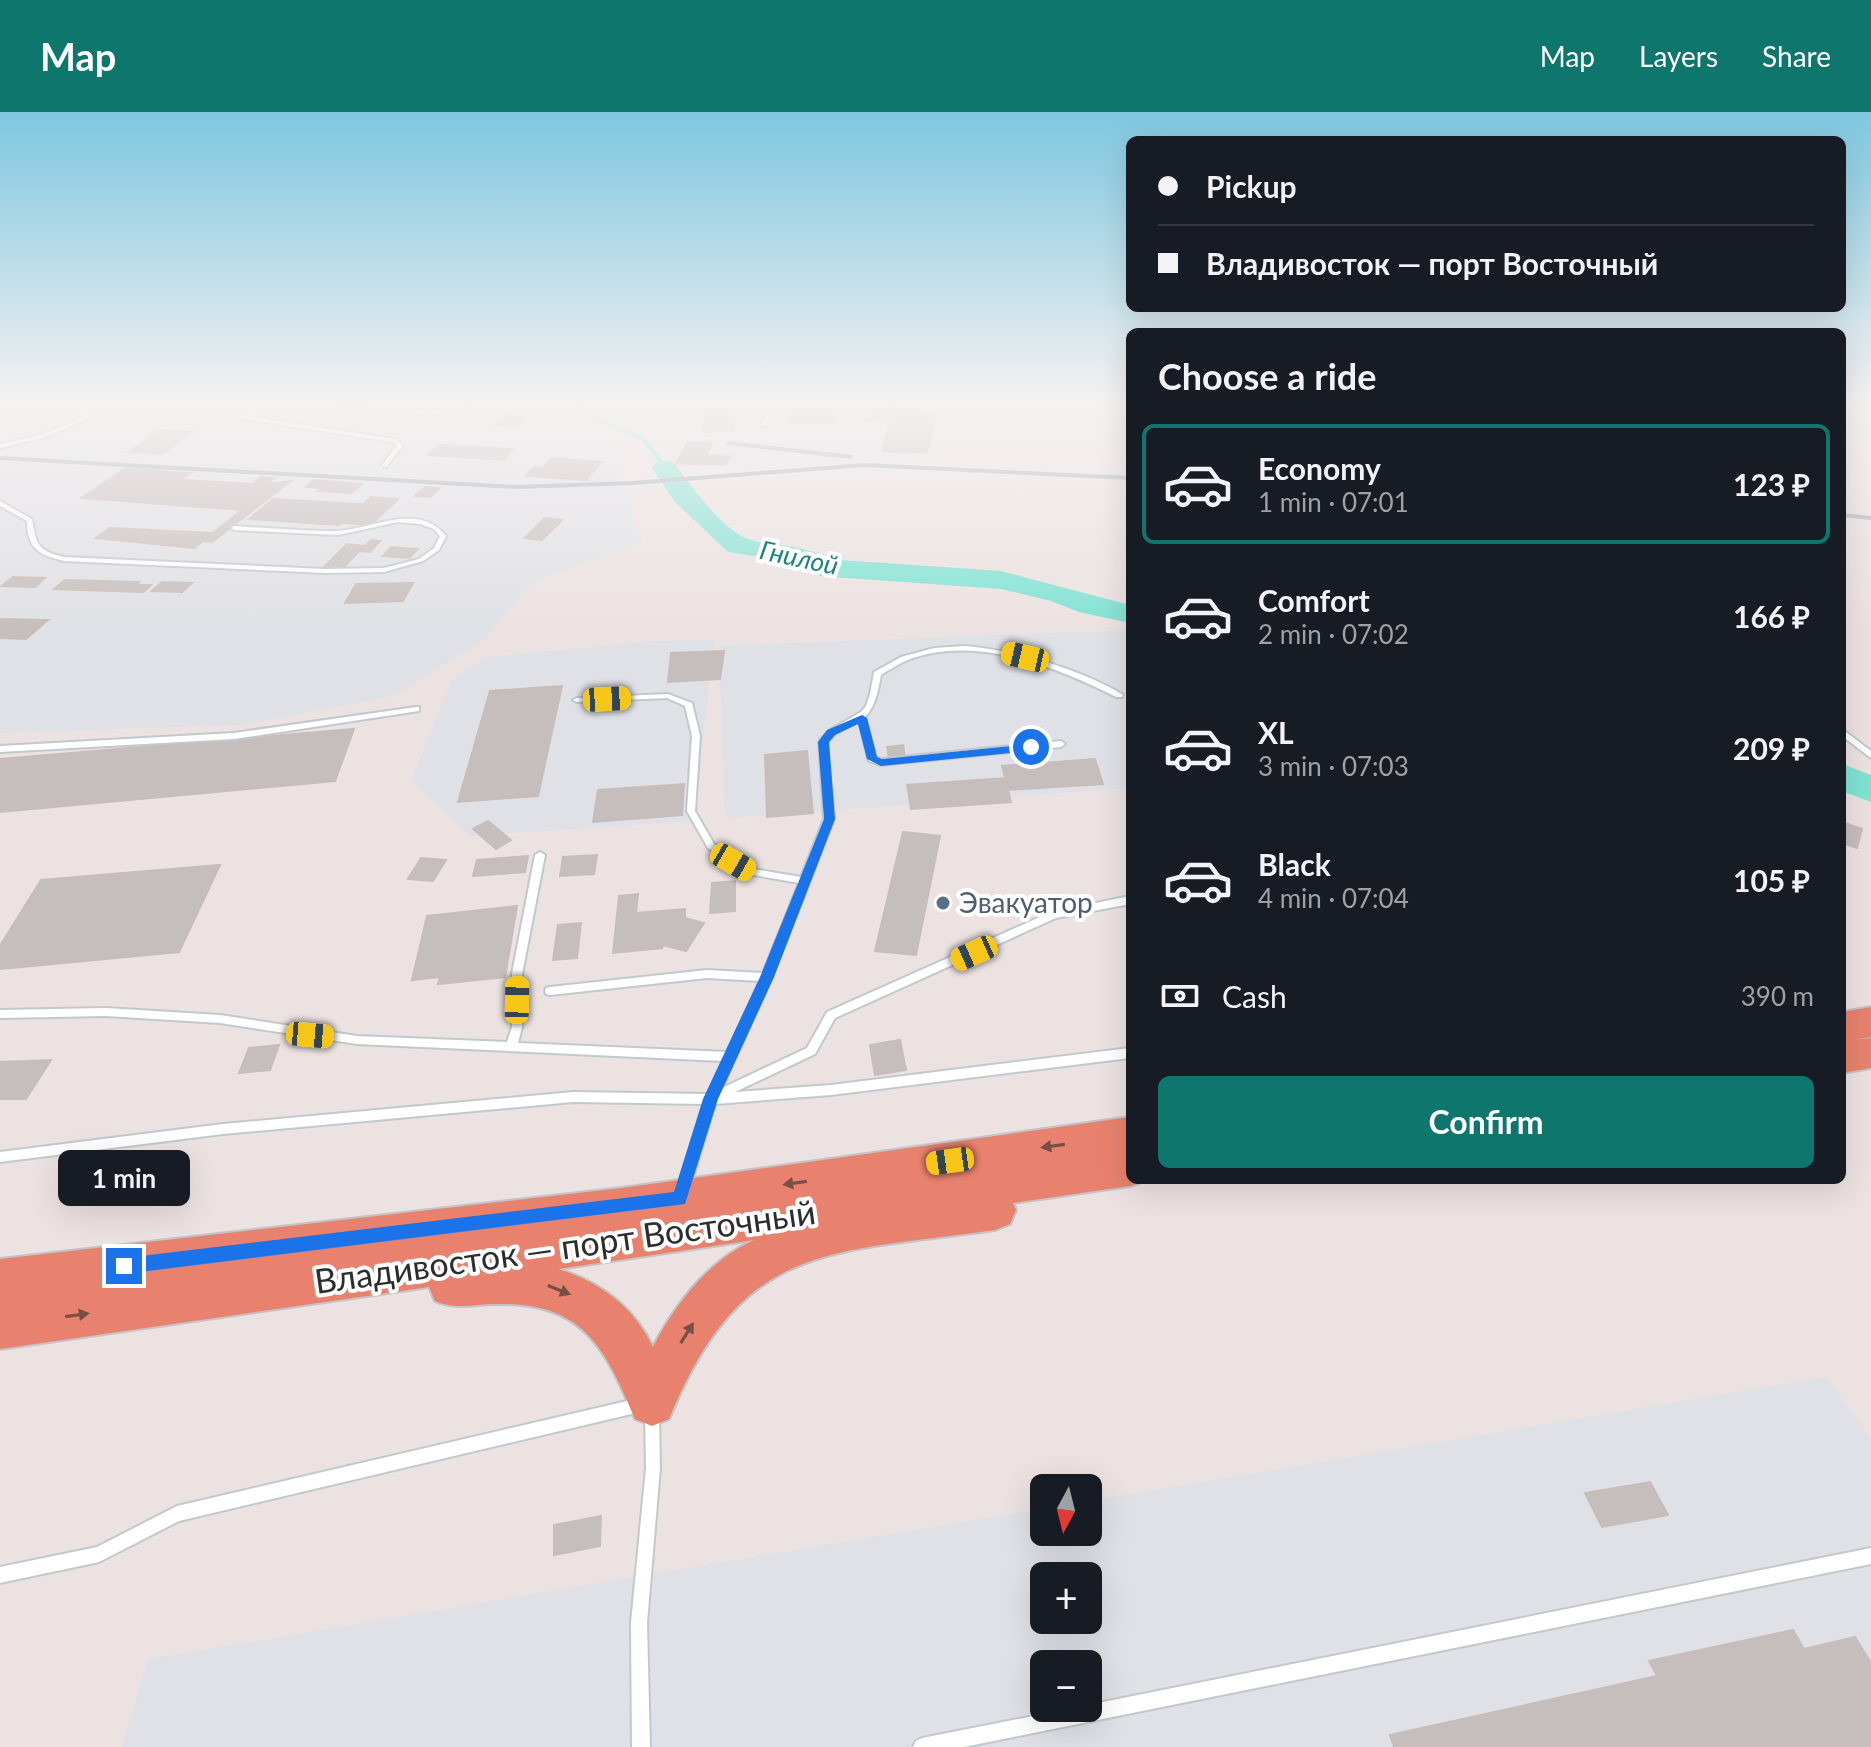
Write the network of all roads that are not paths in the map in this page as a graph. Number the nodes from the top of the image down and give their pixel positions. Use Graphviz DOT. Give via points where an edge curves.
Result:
graph roads {
  1 [pos="0,503"];
  2 [pos="234,528"];
  3 [pos="1119,695"];
  4 [pos="577,700"];
  5 [pos="416,709"];
  6 [pos="862,718"];
  7 [pos="1846,735"];
  8 [pos="1061,744"];
  9 [pos="0,749"];
  10 [pos="1871,755"];
  11 [pos="540,855"];
  12 [pos="805,881"];
  13 [pos="1126,901"];
  14 [pos="767,977"];
  15 [pos="550,991"];
  16 [pos="0,1014"];
  17 [pos="1871,1022"];
  18 [pos="1846,1026"];
  19 [pos="511,1047"];
  20 [pos="1126,1053"];
  21 [pos="1871,1053"];
  22 [pos="1846,1056"];
  23 [pos="730,1057"];
  24 [pos="711,1099"];
  25 [pos="1126,1136"];
  26 [pos="0,1157"];
  27 [pos="1126,1170"];
  28 [pos="1126,1171"];
  29 [pos="680,1199"];
  30 [pos="0,1281"];
  31 [pos="149,1305"];
  32 [pos="0,1326"];
  33 [pos="652,1402"];
  34 [pos="1871,1556"];
  35 [pos="0,1575"];
  36 [pos="641,1747"];
  37 [pos="922,1747"];
  1 -- 2 [label="lane" via="30,520 35,548 64,559 384,570 421,560 437,549 443,536 421,522 398,520 338,533"];
  3 -- 6 [label="lane" via="1049,663 1001,652 951,650 889,664 877,674 874,702"];
  4 -- 12 [label="lane" via="668,696 689,705 696,736 691,811 711,846 751,872"];
  5 -- 9 [label="lane" via="234,736"];
  6 -- 8 [label="lane" via="872,759 881,762"];
  6 -- 12 [label="lane" via="831,732 823,742 829,819"];
  7 -- 10 [label="lane"];
  11 -- 19 [label="lane" via="517,974 517,1027"];
  12 -- 14 [label="lane"];
  13 -- 24 [label="lane" via="1054,915 831,1015 811,1051"];
  14 -- 15 [label="lane" via="707,974"];
  14 -- 23 [label="lane"];
  16 -- 19 [label="lane" via="106,1012 206,1018 357,1040"];
  17 -- 18 [label="highway"];
  19 -- 23 [label="lane"];
  20 -- 24 [label="lane" via="831,1090"];
  21 -- 22 [label="highway"];
  23 -- 24 [label="lane"];
  24 -- 26 [label="lane" via="573,1097 223,1129"];
  24 -- 29 [label="lane"];
  25 -- 29 [label="highway, Владивосток — порт Восточный, one-way"];
  27 -- 31 [label="highway, Владивосток — порт Восточный"];
  33 -- 28 [label="highway, one-way" via="692,1323 725,1284 762,1258 817,1238 1074,1197"];
  29 -- 30 [label="highway, Владивосток — порт Восточный"];
  32 -- 31 [label="highway, Владивосток — порт Восточный, one-way"];
  31 -- 33 [label="highway, one-way" via="225,1314 492,1281 547,1285 594,1309 617,1331"];
  33 -- 35 [label="lane" via="177,1514 99,1554"];
  33 -- 36 [label="lane" via="653,1468 639,1623"];
  34 -- 37 [label="lane"];
}
